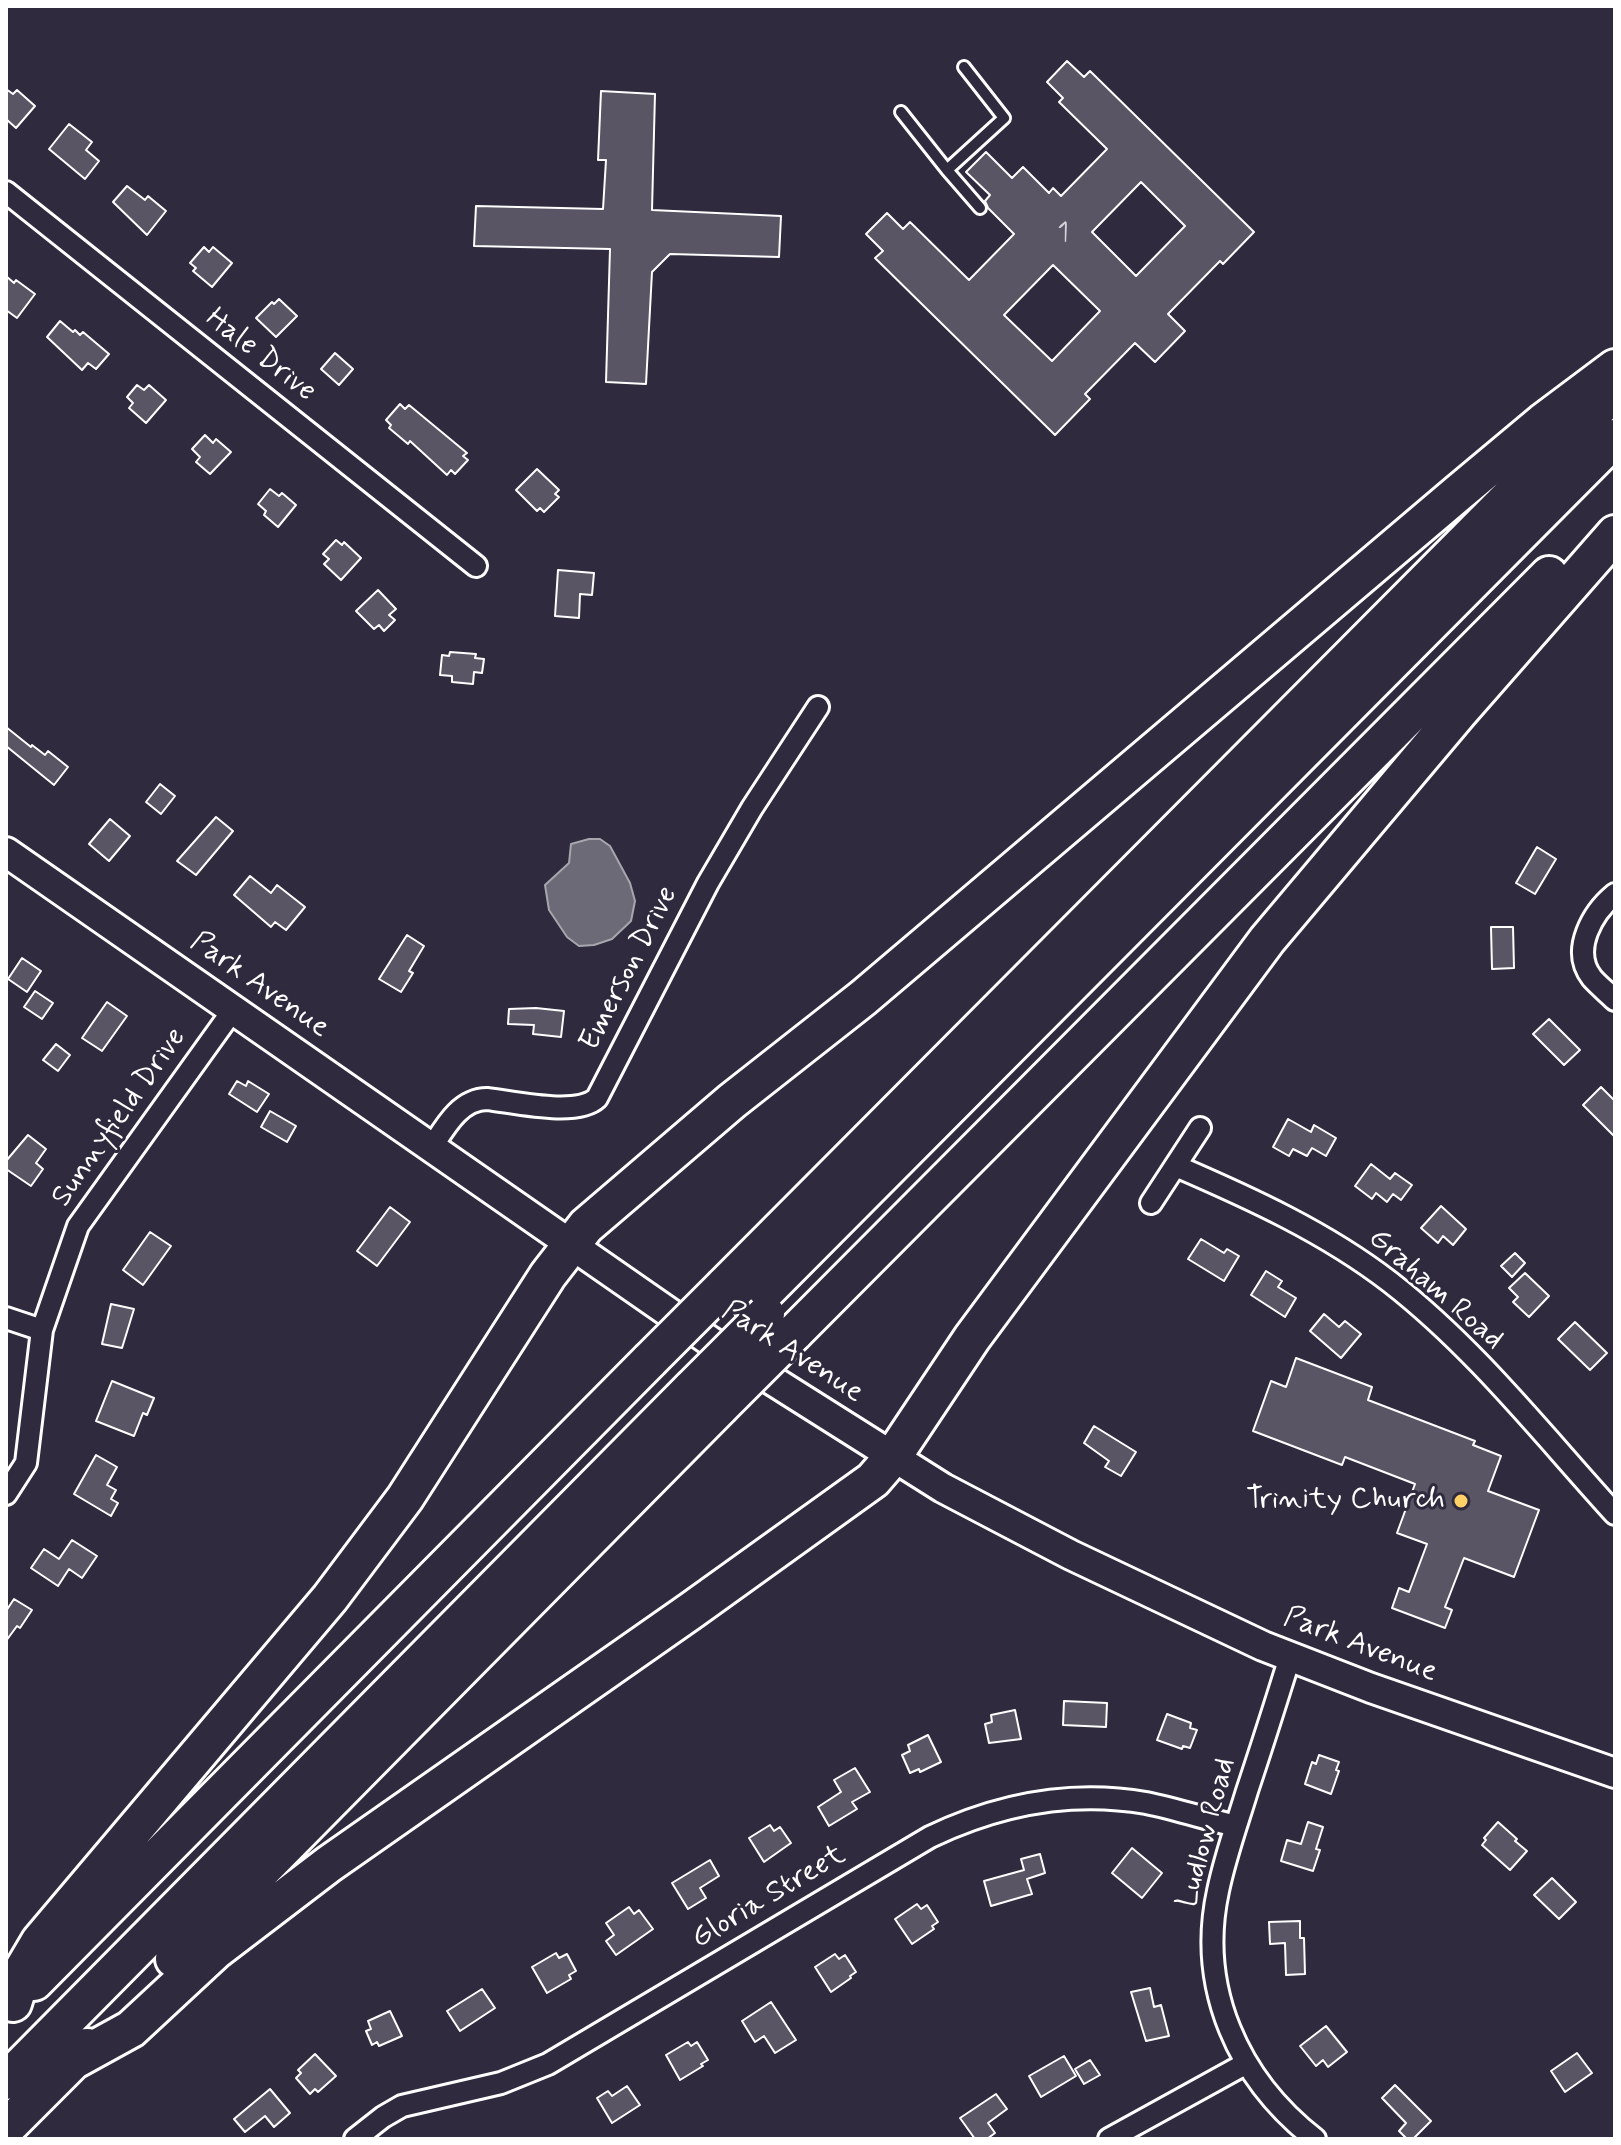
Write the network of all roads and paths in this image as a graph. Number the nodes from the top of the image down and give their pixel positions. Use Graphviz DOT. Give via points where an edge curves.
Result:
graph roads {
  1 [pos="964,67"];
  2 [pos="901,112"];
  3 [pos="947,170"];
  4 [pos="6,192"];
  5 [pos="980,208"];
  6 [pos="1615,368"];
  7 [pos="1615,391"];
  8 [pos="1615,438"];
  9 [pos="1615,462"];
  10 [pos="1615,509"];
  11 [pos="1615,534"];
  12 [pos="476,566"];
  13 [pos="818,707"];
  14 [pos="6,852"];
  15 [pos="1615,894"];
  16 [pos="1615,1000"];
  17 [pos="233,1010"];
  18 [pos="1200,1128"];
  19 [pos="432,1147"];
  20 [pos="1176,1166"];
  21 [pos="1151,1203"];
  22 [pos="571,1244"];
  23 [pos="759,1309"];
  24 [pos="6,1318"];
  25 [pos="42,1330"];
  26 [pos="685,1384"];
  27 [pos="892,1458"];
  28 [pos="6,1494"];
  29 [pos="1615,1514"];
  30 [pos="1290,1657"];
  31 [pos="1615,1773"];
  32 [pos="1236,1826"];
  33 [pos="9,2006"];
  34 [pos="6,2056"];
  35 [pos="71,2062"];
  36 [pos="1245,2064"];
  37 [pos="6,2081"];
  38 [pos="6,2128"];
  39 [pos="355,2139"];
  40 [pos="1109,2139"];
  41 [pos="1315,2139"];
  1 -- 3 [label="lane" via="1004,118"];
  2 -- 3 [label="lane"];
  3 -- 5 [label="lane"];
  4 -- 12 [label="street, Hale Drive"];
  6 -- 22 [label="highway" via="1478,476 863,998 732,1101 601,1212"];
  7 -- 23 [label="highway"];
  8 -- 23 [label="highway"];
  9 -- 23 [label="highway"];
  10 -- 23 [label="highway"];
  11 -- 27 [label="highway" via="1275,930 972,1338"];
  13 -- 19 [label="street, Emerson Drive" via="702,893 597,1098 573,1108 475,1100 454,1117"];
  14 -- 17 [label="main road, Park Avenue"];
  15 -- 16 [label="street" via="1599,907 1586,933 1585,956 1590,975"];
  17 -- 19 [label="main road, Park Avenue"];
  17 -- 25 [label="street, Sunnyfield Drive" via="78,1226"];
  18 -- 20 [label="street"];
  19 -- 22 [label="main road, Park Avenue"];
  20 -- 21 [label="street"];
  20 -- 29 [label="street, Graham Road" via="1302,1225 1389,1282 1469,1353"];
  22 -- 27 [label="main road, Park Avenue" via="748,1367"];
  22 -- 33 [label="highway" via="366,1551 40,1941"];
  23 -- 26 [label="highway, bridge"];
  23 -- 26 [label="highway, bridge"];
  24 -- 25 [label="street"];
  25 -- 28 [label="street, Sunnyfield Drive" via="26,1463"];
  26 -- 33 [label="highway"];
  26 -- 34 [label="highway"];
  26 -- 35 [label="highway"];
  26 -- 37 [label="highway"];
  27 -- 30 [label="main road, Park Avenue" via="1084,1562"];
  27 -- 35 [label="highway" via="861,1491 316,1873 215,1951 131,2029"];
  30 -- 31 [label="main road, Park Avenue"];
  30 -- 32 [label="street, Ludlow Road"];
  32 -- 36 [label="street, Ludlow Road" via="1218,1893 1213,1941 1224,2014"];
  32 -- 39 [label="street, Gloria Street" via="1146,1803 1095,1798 1033,1801 963,1821 548,2064 501,2083 402,2106"];
  35 -- 38 [label="highway"];
  36 -- 40 [label="street"];
  36 -- 41 [label="street, Ludlow Road" via="1270,2099"];
}
